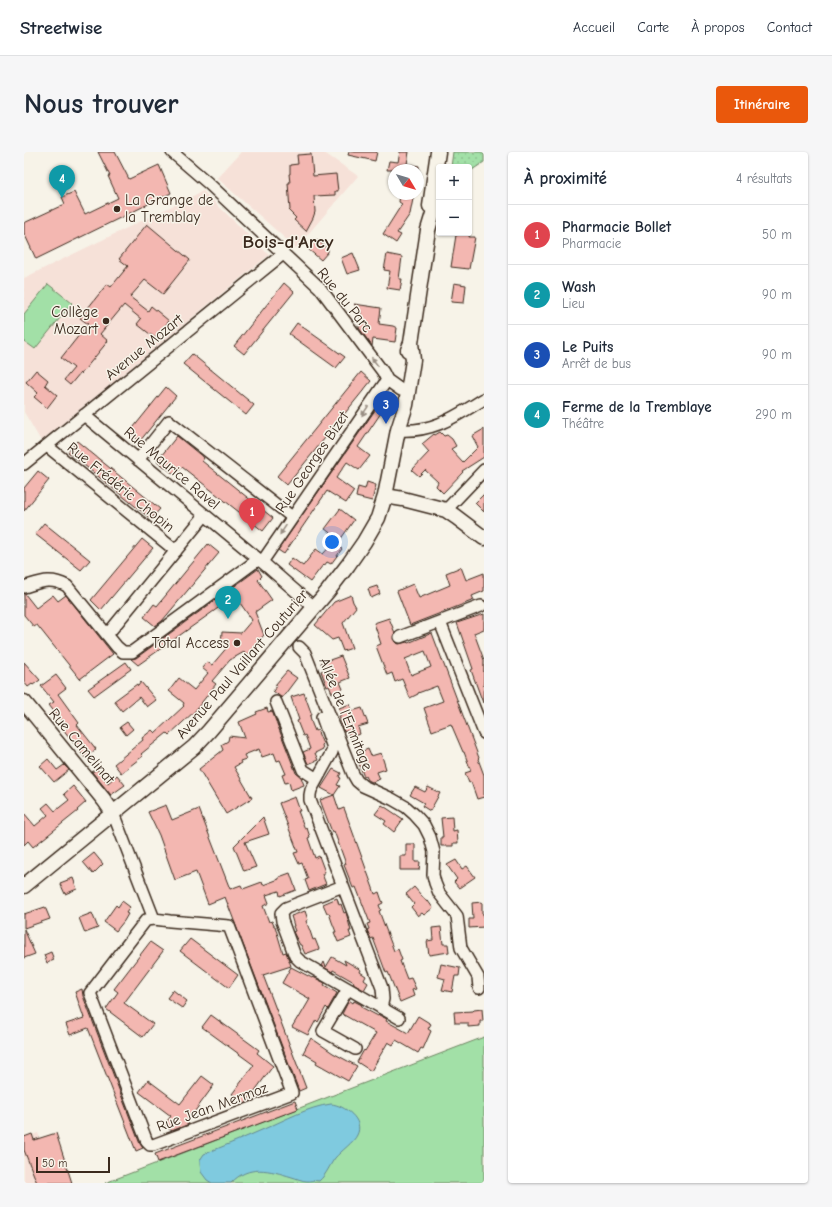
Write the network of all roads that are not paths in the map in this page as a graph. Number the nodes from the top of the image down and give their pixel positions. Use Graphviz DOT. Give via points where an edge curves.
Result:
graph roads {
  1 [pos="172,152"];
  2 [pos="438,152"];
  3 [pos="446,152"];
  4 [pos="444,164"];
  5 [pos="437,200"];
  6 [pos="428,230"];
  7 [pos="283,254"];
  8 [pos="411,343"];
  9 [pos="387,380"];
  10 [pos="401,390"];
  11 [pos="484,399"];
  12 [pos="84,415"];
  13 [pos="398,430"];
  14 [pos="47,446"];
  15 [pos="138,460"];
  16 [pos="24,464"];
  17 [pos="484,470"];
  18 [pos="385,496"];
  19 [pos="446,510"];
  20 [pos="205,515"];
  21 [pos="292,517"];
  22 [pos="484,538"];
  23 [pos="176,551"];
  24 [pos="260,560"];
  25 [pos="24,587"];
  26 [pos="314,606"];
  27 [pos="481,606"];
  28 [pos="440,622"];
  29 [pos="107,635"];
  30 [pos="288,637"];
  31 [pos="400,637"];
  32 [pos="299,647"];
  33 [pos="24,702"];
  34 [pos="276,702"];
  35 [pos="484,733"];
  36 [pos="317,779"];
  37 [pos="113,813"];
  38 [pos="24,886"];
  39 [pos="343,886"];
  40 [pos="154,919"];
  41 [pos="479,988"];
  42 [pos="348,989"];
  43 [pos="381,1008"];
  44 [pos="399,1018"];
  45 [pos="355,1049"];
  1 -- 7 [label="street, Rue du Parc"];
  2 -- 6 [label="street, Avenue Paul Vaillant Couturier"];
  3 -- 4 [label="street"];
  5 -- 6 [label="street, Avenue Paul Vaillant Couturier"];
  6 -- 8 [label="street, Avenue Paul Vaillant Couturier"];
  9 -- 7 [label="street, Rue du Parc, one-way" via="320,288"];
  7 -- 12 [label="street, Avenue Mozart"];
  8 -- 10 [label="street, Avenue Paul Vaillant Couturier" via="407,351"];
  8 -- 13 [label="street, Avenue Paul Vaillant Couturier" via="413,360 406,405"];
  9 -- 10 [label="street, Rue du Parc"];
  9 -- 21 [label="street, Rue Georges Bizet, one-way"];
  10 -- 13 [label="street, Avenue Paul Vaillant Couturier"];
  11 -- 13 [label="street" via="449,420 433,426 411,431"];
  12 -- 14 [label="street, Avenue Mozart"];
  12 -- 15 [label="street, Rue Maurice Ravel"];
  13 -- 18 [label="street, Avenue Paul Vaillant Couturier"];
  14 -- 16 [label="street, Avenue Mozart"];
  14 -- 23 [label="street, Rue Frédéric Chopin"];
  15 -- 20 [label="street, Rue Maurice Ravel"];
  15 -- 21 [label="street" via="169,420"];
  17 -- 19 [label="street"];
  18 -- 19 [label="street"];
  18 -- 26 [label="street, Avenue Paul Vaillant Couturier" via="378,518 364,542"];
  19 -- 22 [label="street"];
  20 -- 23 [label="street"];
  20 -- 24 [label="street, Rue Maurice Ravel"];
  21 -- 24 [label="street, Rue Georges Bizet, one-way"];
  23 -- 29 [label="street"];
  24 -- 26 [label="street, Rue Maurice Ravel"];
  24 -- 29 [label="street" via="132,652 123,652"];
  25 -- 29 [label="street" via="47,580 58,581 67,586"];
  26 -- 30 [label="street, Avenue Paul Vaillant Couturier"];
  27 -- 28 [label="street"];
  28 -- 31 [label="street"];
  28 -- 35 [label="street"];
  30 -- 32 [label="street, Allée de l'Ermitage"];
  30 -- 37 [label="street, Avenue Paul Vaillant Couturier" via="210,731"];
  32 -- 36 [label="street" via="300,658 333,748"];
  32 -- 41 [label="street, Allée de l'Ermitage" via="305,653 357,781 406,807 424,825 434,852 435,883 456,916 461,948 478,977"];
  33 -- 37 [label="street, Rue Camelinat"];
  34 -- 36 [label="street" via="303,770"];
  36 -- 39 [label="street" via="311,790 310,800"];
  37 -- 38 [label="street, Avenue Paul Vaillant Couturier"];
  37 -- 40 [label="street"];
  39 -- 42 [label="street" via="286,908 281,913 295,956"];
  39 -- 43 [label="street" via="382,988"];
  40 -- 40 [label="street, Rue Jean Mermoz" via="146,920 90,993 150,1145 292,1093 229,926"];
  42 -- 43 [label="street"];
  42 -- 45 [label="street" via="323,1031"];
  43 -- 44 [label="street"];
}
